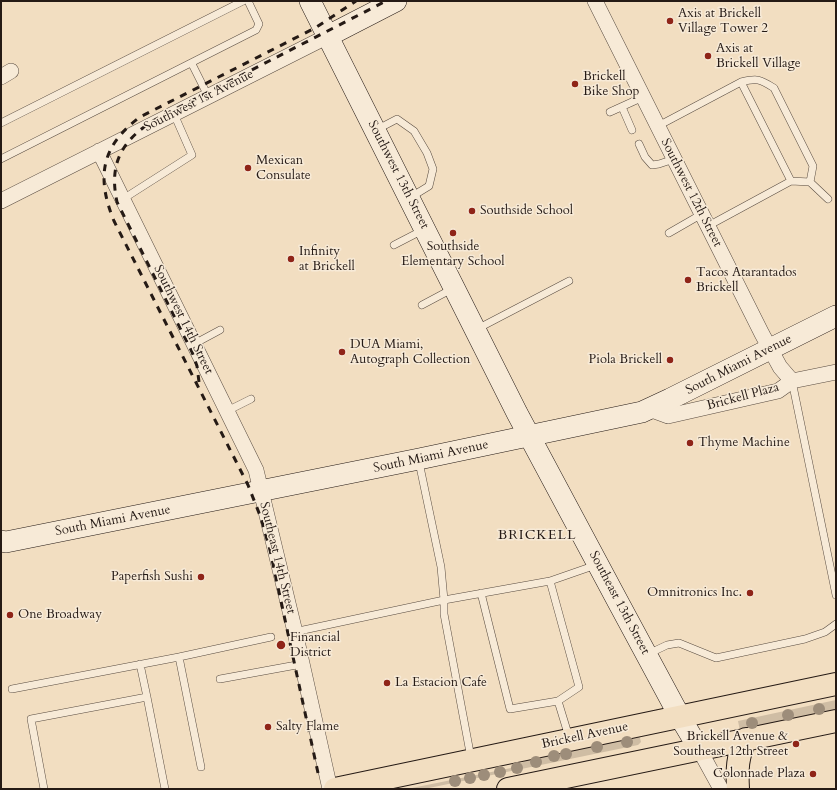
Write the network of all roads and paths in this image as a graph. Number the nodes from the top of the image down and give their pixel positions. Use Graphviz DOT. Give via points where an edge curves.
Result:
graph roads {
  1 [pos="243,1"];
  2 [pos="248,1"];
  3 [pos="310,1"];
  4 [pos="396,1"];
  5 [pos="595,1"];
  6 [pos="328,36"];
  7 [pos="192,64"];
  8 [pos="741,82"];
  9 [pos="208,96"];
  10 [pos="643,97"];
  11 [pos="622,107"];
  12 [pos="610,112"];
  13 [pos="174,114"];
  14 [pos="1,123"];
  15 [pos="658,126"];
  16 [pos="375,130"];
  17 [pos="632,130"];
  18 [pos="639,144"];
  19 [pos="99,151"];
  20 [pos="1,159"];
  21 [pos="674,159"];
  22 [pos="791,181"];
  23 [pos="810,182"];
  24 [pos="409,198"];
  25 [pos="123,199"];
  26 [pos="828,199"];
  27 [pos="1,200"];
  28 [pos="705,220"];
  29 [pos="425,229"];
  30 [pos="669,233"];
  31 [pos="394,245"];
  32 [pos="569,281"];
  33 [pos="455,288"];
  34 [pos="422,305"];
  35 [pos="836,316"];
  36 [pos="220,330"];
  37 [pos="476,330"];
  38 [pos="194,344"];
  39 [pos="770,349"];
  40 [pos="836,372"];
  41 [pos="792,381"];
  42 [pos="251,399"];
  43 [pos="649,409"];
  44 [pos="227,410"];
  45 [pos="529,435"];
  46 [pos="419,460"];
  47 [pos="260,492"];
  48 [pos="2,540"];
  49 [pos="597,564"];
  50 [pos="550,581"];
  51 [pos="481,593"];
  52 [pos="836,595"];
  53 [pos="444,600"];
  54 [pos="836,624"];
  55 [pos="292,633"];
  56 [pos="271,637"];
  57 [pos="646,654"];
  58 [pos="179,656"];
  59 [pos="140,664"];
  60 [pos="302,664"];
  61 [pos="220,679"];
  62 [pos="836,684"];
  63 [pos="12,689"];
  64 [pos="147,697"];
  65 [pos="558,700"];
  66 [pos="680,717"];
  67 [pos="836,720"];
  68 [pos="746,739"];
  69 [pos="570,740"];
  70 [pos="699,749"];
  71 [pos="472,760"];
  72 [pos="201,767"];
  73 [pos="545,785"];
  74 [pos="44,789"];
  75 [pos="165,789"];
  76 [pos="330,789"];
  77 [pos="335,789"];
  78 [pos="508,789"];
  79 [pos="721,789"];
  80 [pos="738,789"];
  1 -- 14 [label="lane"];
  2 -- 7 [label="lane" via="259,24 256,30"];
  3 -- 6 [label="main road, Southwest 13th Street"];
  4 -- 6 [label="main road, Southwest 1st Avenue"];
  5 -- 10 [label="street, Southwest 12th Street"];
  6 -- 9 [label="street, Southwest 1st Avenue"];
  6 -- 16 [label="main road, Southwest 13th Street"];
  7 -- 9 [label="lane"];
  7 -- 20 [label="lane"];
  8 -- 15 [label="lane"];
  8 -- 22 [label="lane"];
  8 -- 23 [label="lane" via="754,78 774,88 813,166"];
  9 -- 13 [label="street, Southwest 1st Avenue"];
  10 -- 11 [label="lane"];
  10 -- 15 [label="street, Southwest 12th Street"];
  11 -- 12 [label="lane"];
  11 -- 17 [label="lane"];
  13 -- 19 [label="street, Southwest 1st Avenue"];
  13 -- 25 [label="lane" via="192,155"];
  15 -- 21 [label="street, Southwest 12th Street"];
  16 -- 24 [label="main road, Southwest 13th Street"];
  16 -- 24 [label="lane" via="397,119 414,131 427,153 433,170 429,186"];
  18 -- 21 [label="lane" via="652,165"];
  19 -- 25 [label="street, Southwest 14th Street"];
  19 -- 27 [label="street, Southwest 1st Avenue"];
  21 -- 28 [label="street, Southwest 12th Street"];
  22 -- 23 [label="lane"];
  22 -- 28 [label="lane"];
  23 -- 26 [label="lane"];
  24 -- 29 [label="main road, Southwest 13th Street"];
  25 -- 38 [label="street, Southwest 14th Street"];
  28 -- 30 [label="lane"];
  28 -- 39 [label="street, Southwest 12th Street"];
  29 -- 31 [label="lane"];
  29 -- 33 [label="main road, Southwest 13th Street"];
  32 -- 37 [label="lane"];
  33 -- 34 [label="lane"];
  33 -- 37 [label="main road, Southwest 13th Street"];
  35 -- 39 [label="main road, South Miami Avenue"];
  36 -- 38 [label="lane"];
  37 -- 45 [label="main road, Southwest 13th Street"];
  38 -- 44 [label="street, Southwest 14th Street"];
  39 -- 41 [label="street, Southwest 12th Street" via="784,373"];
  39 -- 43 [label="main road, South Miami Avenue"];
  40 -- 41 [label="street, Brickell Plaza"];
  41 -- 43 [label="street, Brickell Plaza" via="778,391 668,416"];
  41 -- 52 [label="lane"];
  42 -- 44 [label="lane"];
  43 -- 45 [label="main road, South Miami Avenue"];
  44 -- 47 [label="street, Southwest 14th Street" via="256,470"];
  45 -- 46 [label="main road, South Miami Avenue"];
  45 -- 49 [label="main road, Southeast 13th Street"];
  46 -- 47 [label="main road, South Miami Avenue"];
  46 -- 53 [label="lane" via="441,567"];
  47 -- 48 [label="main road, South Miami Avenue"];
  47 -- 55 [label="street, Southeast 14th Street"];
  49 -- 50 [label="lane"];
  49 -- 57 [label="main road, Southeast 13th Street"];
  50 -- 51 [label="lane"];
  50 -- 65 [label="lane" via="578,687"];
  51 -- 53 [label="lane"];
  51 -- 65 [label="lane" via="510,709"];
  53 -- 55 [label="lane"];
  53 -- 71 [label="lane" via="444,614"];
  54 -- 57 [label="lane" via="825,632 805,639 716,658 679,643"];
  55 -- 60 [label="street, Southeast 14th Street"];
  56 -- 58 [label="lane"];
  57 -- 66 [label="main road, Southeast 13th Street"];
  58 -- 59 [label="lane"];
  58 -- 72 [label="lane"];
  59 -- 63 [label="lane"];
  59 -- 64 [label="lane"];
  60 -- 61 [label="lane"];
  60 -- 76 [label="street, Southeast 14th Street"];
  62 -- 66 [label="main road, Brickell Avenue"];
  64 -- 74 [label="lane" via="31,719"];
  64 -- 75 [label="lane"];
  65 -- 69 [label="lane"];
  66 -- 69 [label="main road, Brickell Avenue"];
  66 -- 70 [label="main road, Southeast 13th Street"];
  67 -- 68 [label="main road"];
  68 -- 70 [label="main road"];
  68 -- 80 [label="main road" via="738,758"];
  69 -- 71 [label="main road, Brickell Avenue"];
  70 -- 73 [label="main road"];
  70 -- 79 [label="street"];
  71 -- 77 [label="main road, Brickell Avenue"];
  73 -- 78 [label="main road"];
}
